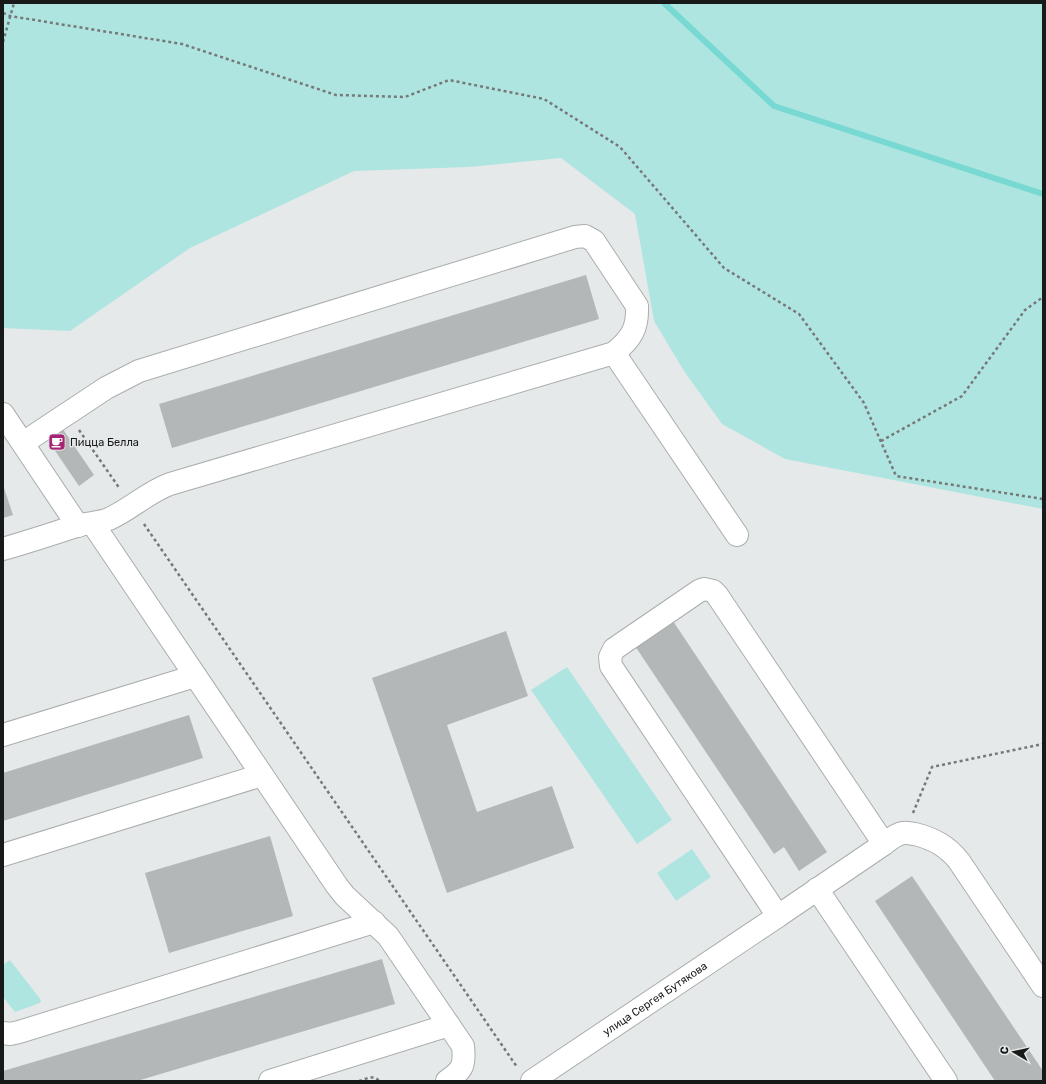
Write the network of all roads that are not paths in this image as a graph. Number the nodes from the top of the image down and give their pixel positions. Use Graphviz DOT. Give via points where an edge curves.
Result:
graph roads {
  1 [pos="614,353"];
  2 [pos="11,430"];
  3 [pos="86,525"];
  4 [pos="737,535"];
  5 [pos="3,549"];
  6 [pos="195,676"];
  7 [pos="3,735"];
  8 [pos="262,775"];
  9 [pos="884,844"];
  10 [pos="3,855"];
  11 [pos="817,889"];
  12 [pos="778,916"];
  13 [pos="374,922"];
  14 [pos="1043,986"];
  15 [pos="450,1025"];
  16 [pos="3,1033"];
  17 [pos="525,1074"];
  18 [pos="270,1081"];
  19 [pos="447,1081"];
  20 [pos="946,1081"];
  1 -- 2 [label="street" via="632,334 637,306 594,241 580,236 139,371 106,388 68,413"];
  1 -- 3 [label="street" via="170,484 149,493 120,513"];
  1 -- 4 [label="street"];
  2 -- 3 [label="street"];
  3 -- 5 [label="street"];
  3 -- 6 [label="street"];
  6 -- 7 [label="street"];
  6 -- 8 [label="street"];
  8 -- 10 [label="street"];
  8 -- 13 [label="street" via="337,886"];
  9 -- 11 [label="street, улица Сергея Бутякова"];
  9 -- 12 [label="street" via="717,595 714,591 699,591 614,649 610,657 611,666"];
  9 -- 14 [label="street, улица Сергея Бутякова" via="905,833 936,841 953,854"];
  11 -- 12 [label="street, улица Сергея Бутякова"];
  11 -- 20 [label="street"];
  12 -- 17 [label="street, улица Сергея Бутякова"];
  13 -- 15 [label="street" via="394,944"];
  13 -- 16 [label="street" via="19,1032"];
  15 -- 18 [label="street"];
  15 -- 19 [label="street" via="463,1046 464,1056 461,1069"];
}
